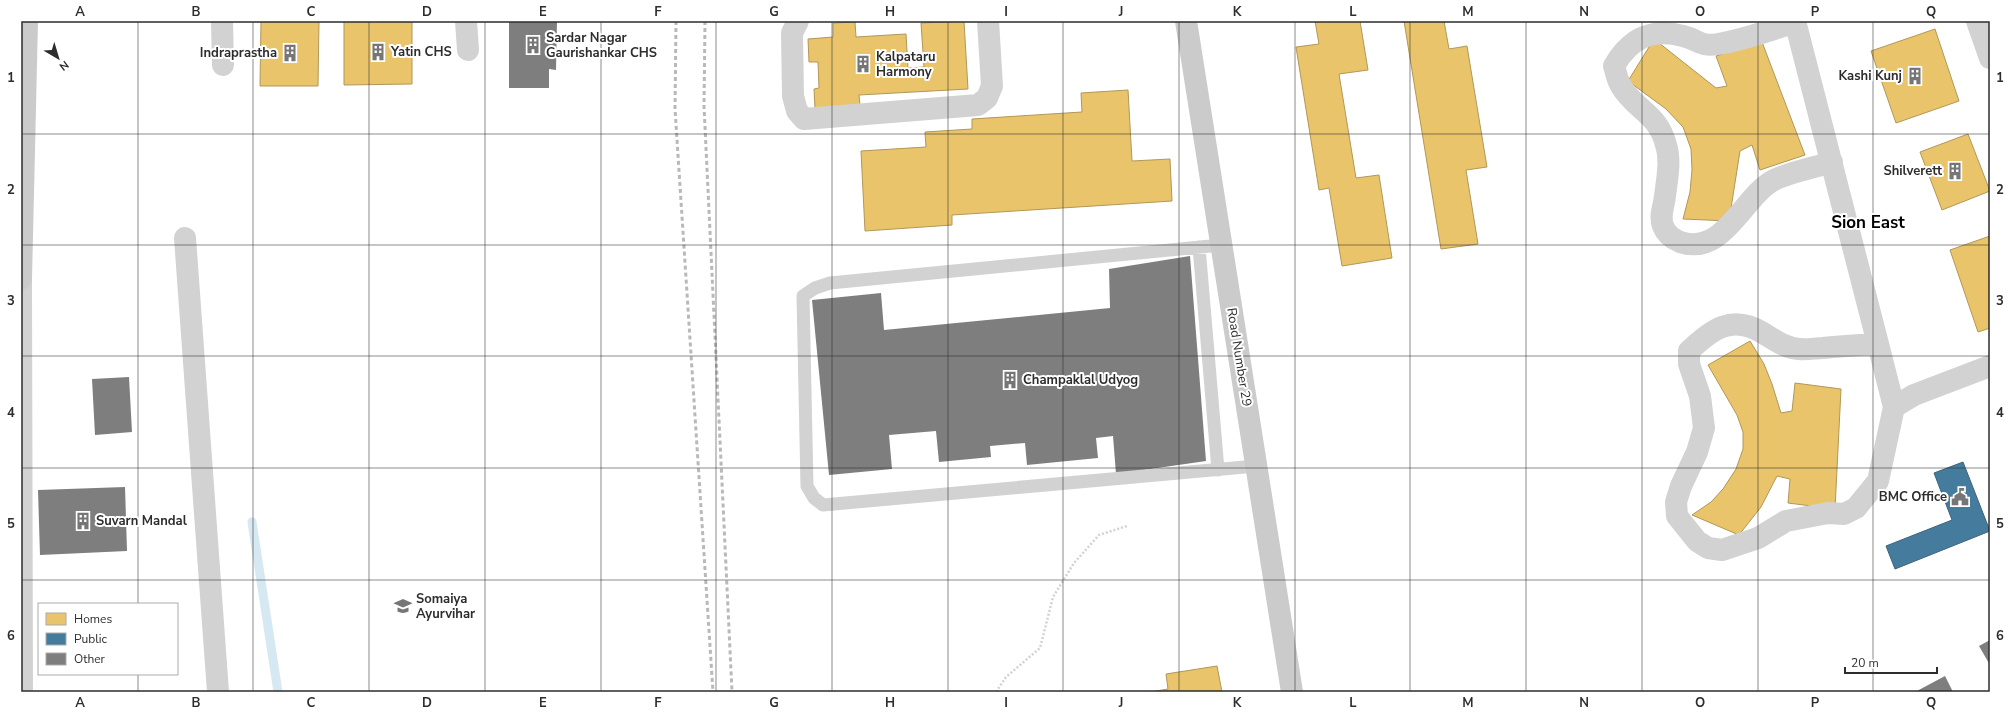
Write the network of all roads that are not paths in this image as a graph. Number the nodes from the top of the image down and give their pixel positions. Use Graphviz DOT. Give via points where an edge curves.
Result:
graph roads {
  1 [pos="27,21"];
  2 [pos="222,21"];
  3 [pos="466,21"];
  4 [pos="798,21"];
  5 [pos="988,21"];
  6 [pos="1186,21"];
  7 [pos="1977,21"];
  8 [pos="1795,22"];
  9 [pos="468,50"];
  10 [pos="1990,58"];
  11 [pos="223,65"];
  12 [pos="1832,162"];
  13 [pos="185,238"];
  14 [pos="1221,245"];
  15 [pos="1200,247"];
  16 [pos="21,279"];
  17 [pos="1878,344"];
  18 [pos="1990,366"];
  19 [pos="1894,407"];
  20 [pos="1256,466"];
  21 [pos="1218,470"];
  22 [pos="22,692"];
  23 [pos="218,692"];
  24 [pos="1292,692"];
  1 -- 16 [label="main road"];
  2 -- 11 [label="street"];
  3 -- 9 [label="street"];
  4 -- 5 [label="street" via="792,33 792,96 797,111 804,119 978,104 987,98 992,86"];
  6 -- 14 [label="main road, Road Number 29"];
  7 -- 10 [label="street"];
  8 -- 12 [label="street"];
  8 -- 12 [label="street" via="1704,46 1684,37 1664,33 1646,35 1621,54 1614,66 1620,86 1651,115 1667,146 1665,198 1661,215 1663,227 1675,240 1687,244 1701,243 1718,235 1773,180"];
  12 -- 17 [label="street"];
  13 -- 23 [label="street"];
  14 -- 15 [label="lane"];
  14 -- 20 [label="main road, Road Number 29"];
  15 -- 21 [label="lane"];
  15 -- 21 [label="lane" via="830,283 815,288 803,296 807,486 814,498 823,505"];
  16 -- 22 [label="street"];
  17 -- 19 [label="street"];
  17 -- 19 [label="street" via="1799,349 1781,345 1762,332 1733,323 1715,329 1703,337 1689,351 1689,364 1700,396 1704,428 1676,502 1677,516 1696,541 1708,548 1722,550 1758,538 1786,521 1828,513 1844,514 1856,508 1878,481"];
  18 -- 19 [label="street" via="1914,395"];
  20 -- 21 [label="lane"];
  20 -- 24 [label="main road, Road Number 29"];
}
